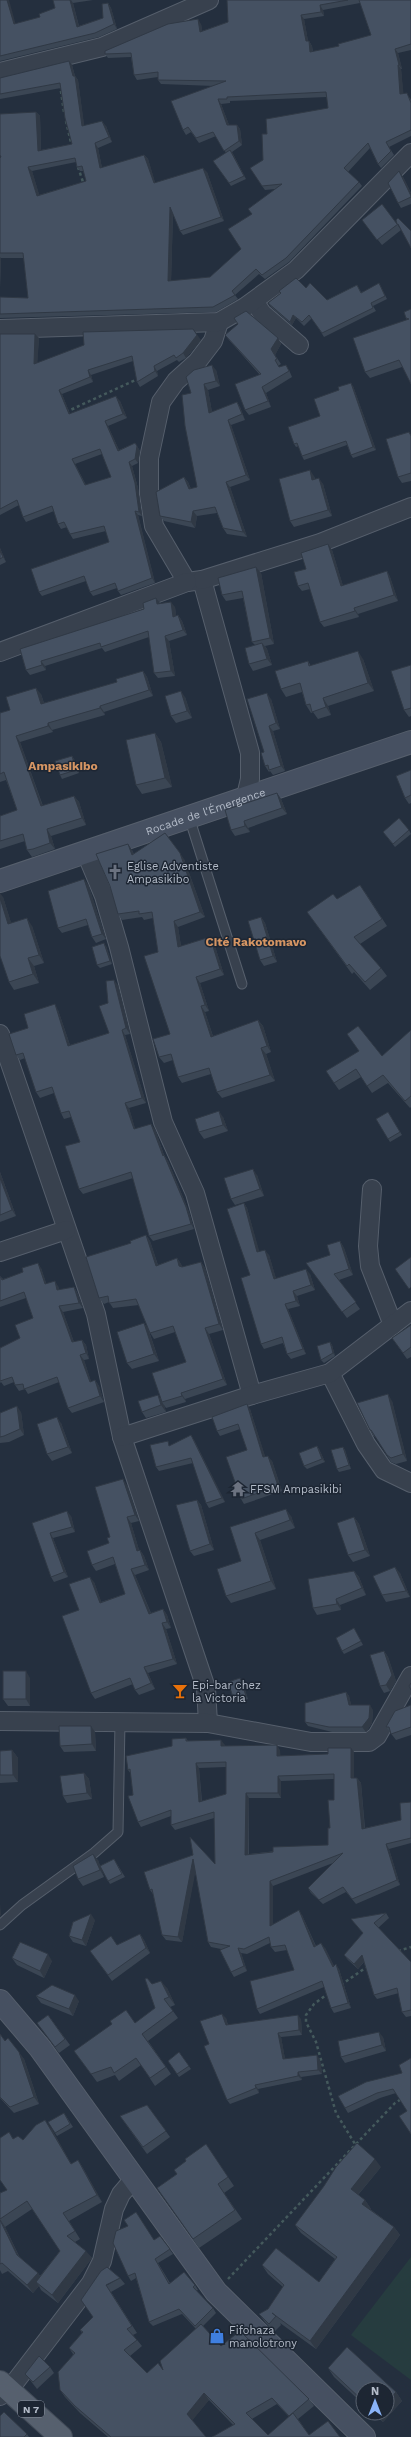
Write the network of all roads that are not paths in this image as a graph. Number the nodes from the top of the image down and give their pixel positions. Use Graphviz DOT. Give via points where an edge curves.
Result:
graph roads {
  1 [pos="209,0"];
  2 [pos="0,72"];
  3 [pos="411,153"];
  4 [pos="254,301"];
  5 [pos="219,322"];
  6 [pos="0,329"];
  7 [pos="299,345"];
  8 [pos="411,507"];
  9 [pos="194,581"];
  10 [pos="0,652"];
  11 [pos="411,742"];
  12 [pos="246,796"];
  13 [pos="189,816"];
  14 [pos="86,853"];
  15 [pos="0,881"];
  16 [pos="242,984"];
  17 [pos="0,1034"];
  18 [pos="372,1189"];
  19 [pos="66,1230"];
  20 [pos="0,1252"];
  21 [pos="411,1311"];
  22 [pos="392,1325"];
  23 [pos="330,1373"];
  24 [pos="252,1395"];
  25 [pos="122,1437"];
  26 [pos="411,1483"];
  27 [pos="411,1676"];
  28 [pos="0,1721"];
  29 [pos="120,1722"];
  30 [pos="208,1723"];
  31 [pos="0,1925"];
  32 [pos="0,2001"];
  33 [pos="133,2180"];
  34 [pos="3,2389"];
  35 [pos="61,2437"];
  36 [pos="364,2437"];
  1 -- 2 [label="street" via="102,47"];
  3 -- 4 [label="street" via="296,270"];
  4 -- 5 [label="street"];
  4 -- 7 [label="street" via="262,313"];
  5 -- 6 [label="street"];
  5 -- 9 [label="street" via="213,341 197,362 176,380 161,402 149,458 149,494 154,526"];
  8 -- 9 [label="street" via="320,542"];
  9 -- 10 [label="street"];
  9 -- 12 [label="street" via="250,753 250,779"];
  11 -- 12 [label="street, Rocade de l'Émergence"];
  12 -- 13 [label="street, Rocade de l'Émergence"];
  13 -- 14 [label="street, Rocade de l'Émergence"];
  13 -- 16 [label="lane"];
  14 -- 15 [label="street, Rocade de l'Émergence"];
  14 -- 24 [label="street" via="104,896 119,947 163,1122 195,1193"];
  17 -- 19 [label="street"];
  18 -- 22 [label="street" via="368,1246 370,1266"];
  19 -- 20 [label="street"];
  19 -- 25 [label="street" via="96,1314"];
  21 -- 22 [label="street"];
  22 -- 23 [label="street"];
  23 -- 24 [label="street"];
  23 -- 26 [label="street" via="366,1444 384,1470"];
  24 -- 25 [label="street"];
  25 -- 30 [label="street" via="206,1688"];
  27 -- 30 [label="street" via="377,1736 369,1742 311,1742"];
  28 -- 29 [label="street"];
  29 -- 30 [label="street"];
  29 -- 31 [label="lane" via="118,1832 94,1853 22,1905"];
  32 -- 33 [label="street" via="40,2048"];
  33 -- 34 [label="street" via="121,2194 114,2209 102,2260 91,2284"];
  33 -- 36 [label="street" via="216,2292"];
  34 -- 35 [label="main road, N 7"];
}
